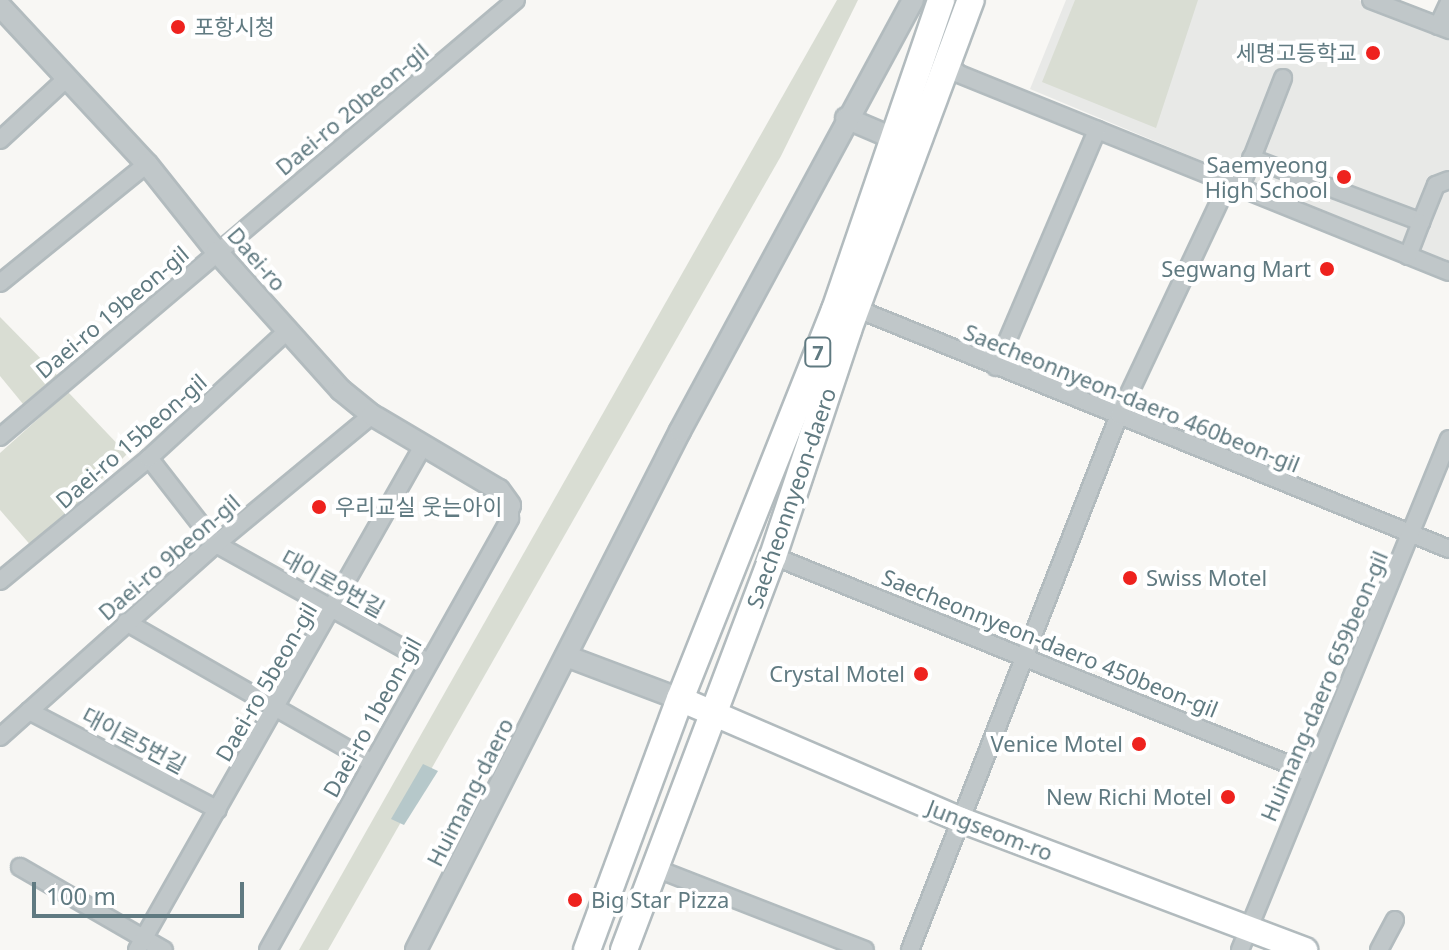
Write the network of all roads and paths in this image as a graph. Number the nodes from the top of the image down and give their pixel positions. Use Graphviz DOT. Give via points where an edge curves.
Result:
graph roads {
  1 [pos="516,0"];
  2 [pos="913,0"];
  3 [pos="941,0"];
  4 [pos="971,0"];
  5 [pos="1371,0"];
  6 [pos="1449,2"];
  7 [pos="4,17"];
  8 [pos="1444,28"];
  9 [pos="946,63"];
  10 [pos="1283,78"];
  11 [pos="66,79"];
  12 [pos="846,118"];
  13 [pos="1097,130"];
  14 [pos="893,138"];
  15 [pos="0,140"];
  16 [pos="1251,158"];
  17 [pos="147,164"];
  18 [pos="1449,180"];
  19 [pos="1235,184"];
  20 [pos="1421,222"];
  21 [pos="217,252"];
  22 [pos="1408,256"];
  23 [pos="1449,272"];
  24 [pos="0,283"];
  25 [pos="848,305"];
  26 [pos="288,330"];
  27 [pos="996,367"];
  28 [pos="372,415"];
  29 [pos="1119,415"];
  30 [pos="0,437"];
  31 [pos="1449,439"];
  32 [pos="423,446"];
  33 [pos="149,458"];
  34 [pos="510,505"];
  35 [pos="1412,535"];
  36 [pos="216,544"];
  37 [pos="1449,549"];
  38 [pos="773,556"];
  39 [pos="0,581"];
  40 [pos="334,607"];
  41 [pos="126,622"];
  42 [pos="1025,655"];
  43 [pos="566,656"];
  44 [pos="428,662"];
  45 [pos="680,699"];
  46 [pos="276,706"];
  47 [pos="29,711"];
  48 [pos="713,711"];
  49 [pos="0,737"];
  50 [pos="370,762"];
  51 [pos="1310,773"];
  52 [pos="218,810"];
  53 [pos="961,820"];
  54 [pos="20,867"];
  55 [pos="655,868"];
  56 [pos="1395,920"];
  57 [pos="1250,927"];
  58 [pos="140,944"];
  59 [pos="164,950"];
  60 [pos="268,950"];
  61 [pos="416,950"];
  62 [pos="587,950"];
  63 [pos="624,950"];
  64 [pos="865,950"];
  65 [pos="910,950"];
  66 [pos="1240,950"];
  67 [pos="1305,950"];
  68 [pos="1379,950"];
  1 -- 21 [label="street, Daei-ro 20beon-gil"];
  2 -- 12 [label="street"];
  3 -- 14 [label="main road, Saecheonnyeon-daero / 7"];
  4 -- 9 [label="main road, Saecheonnyeon-daero / 7"];
  5 -- 8 [label="street"];
  6 -- 8 [label="street"];
  7 -- 11 [label="street, Daei-ro"];
  9 -- 13 [label="street" via="959,74"];
  9 -- 25 [label="main road, Saecheonnyeon-daero / 7"];
  10 -- 16 [label="street"];
  11 -- 15 [label="street"];
  11 -- 17 [label="street, Daei-ro"];
  12 -- 14 [label="street"];
  12 -- 43 [label="street"];
  13 -- 19 [label="street"];
  13 -- 27 [label="street"];
  14 -- 25 [label="main road, Saecheonnyeon-daero / 7"];
  16 -- 19 [label="street"];
  16 -- 20 [label="street"];
  17 -- 21 [label="street, Daei-ro"];
  17 -- 24 [label="street"];
  18 -- 20 [label="street" via="1436,185"];
  19 -- 22 [label="street"];
  19 -- 29 [label="street"];
  20 -- 22 [label="street"];
  21 -- 26 [label="street, Daei-ro"];
  21 -- 30 [label="street, Daei-ro 19beon-gil"];
  22 -- 23 [label="street"];
  25 -- 27 [label="street, Saecheonnyeon-daero 460beon-gil"];
  25 -- 38 [label="main road, Saecheonnyeon-daero / 7"];
  25 -- 45 [label="main road, Saecheonnyeon-daero / 7"];
  26 -- 28 [label="street, Daei-ro" via="341,390"];
  26 -- 33 [label="street, Daei-ro 15beon-gil"];
  27 -- 29 [label="street, Saecheonnyeon-daero 460beon-gil"];
  28 -- 32 [label="street, Daei-ro"];
  28 -- 36 [label="street, Daei-ro 9beon-gil"];
  29 -- 35 [label="street, Saecheonnyeon-daero 460beon-gil"];
  29 -- 42 [label="street"];
  31 -- 35 [label="street, Huimang-daero 659beon-gil"];
  32 -- 34 [label="street, Daei-ro" via="499,490"];
  32 -- 40 [label="street, Daei-ro 5beon-gil"];
  33 -- 36 [label="street"];
  33 -- 39 [label="street, Daei-ro 15beon-gil"];
  34 -- 44 [label="street, Daei-ro 1beon-gil" via="510,518"];
  35 -- 37 [label="street, Saecheonnyeon-daero 460beon-gil"];
  35 -- 51 [label="street, Huimang-daero 659beon-gil"];
  36 -- 40 [label="street, 대이로9번길"];
  36 -- 41 [label="street, Daei-ro 9beon-gil"];
  38 -- 42 [label="street, Saecheonnyeon-daero 450beon-gil"];
  38 -- 48 [label="main road, Saecheonnyeon-daero / 7"];
  40 -- 44 [label="street, 대이로9번길"];
  40 -- 46 [label="street, Daei-ro 5beon-gil"];
  41 -- 46 [label="street"];
  41 -- 47 [label="street, Daei-ro 9beon-gil"];
  42 -- 51 [label="street, Saecheonnyeon-daero 450beon-gil"];
  42 -- 53 [label="street"];
  43 -- 45 [label="street"];
  43 -- 61 [label="street, Huimang-daero"];
  44 -- 50 [label="street, Daei-ro 1beon-gil"];
  45 -- 48 [label="main road, Jungseom-ro"];
  45 -- 62 [label="main road, Saecheonnyeon-daero / 7"];
  46 -- 50 [label="street"];
  46 -- 52 [label="street, Daei-ro 5beon-gil"];
  47 -- 49 [label="street, Daei-ro 9beon-gil"];
  47 -- 52 [label="street, 대이로5번길"];
  48 -- 53 [label="main road, Jungseom-ro"];
  48 -- 55 [label="main road, Saecheonnyeon-daero / 7"];
  50 -- 60 [label="street, Daei-ro 1beon-gil"];
  51 -- 57 [label="street, Huimang-daero 659beon-gil"];
  52 -- 58 [label="street, Daei-ro 5beon-gil"];
  53 -- 57 [label="main road, Jungseom-ro"];
  53 -- 65 [label="street"];
  54 -- 58 [label="street"];
  55 -- 63 [label="main road, Saecheonnyeon-daero / 7"];
  55 -- 64 [label="street"];
  56 -- 68 [label="street"];
  57 -- 66 [label="street, Huimang-daero 659beon-gil"];
  57 -- 67 [label="main road, Jungseom-ro"];
  58 -- 59 [label="street"];
}
